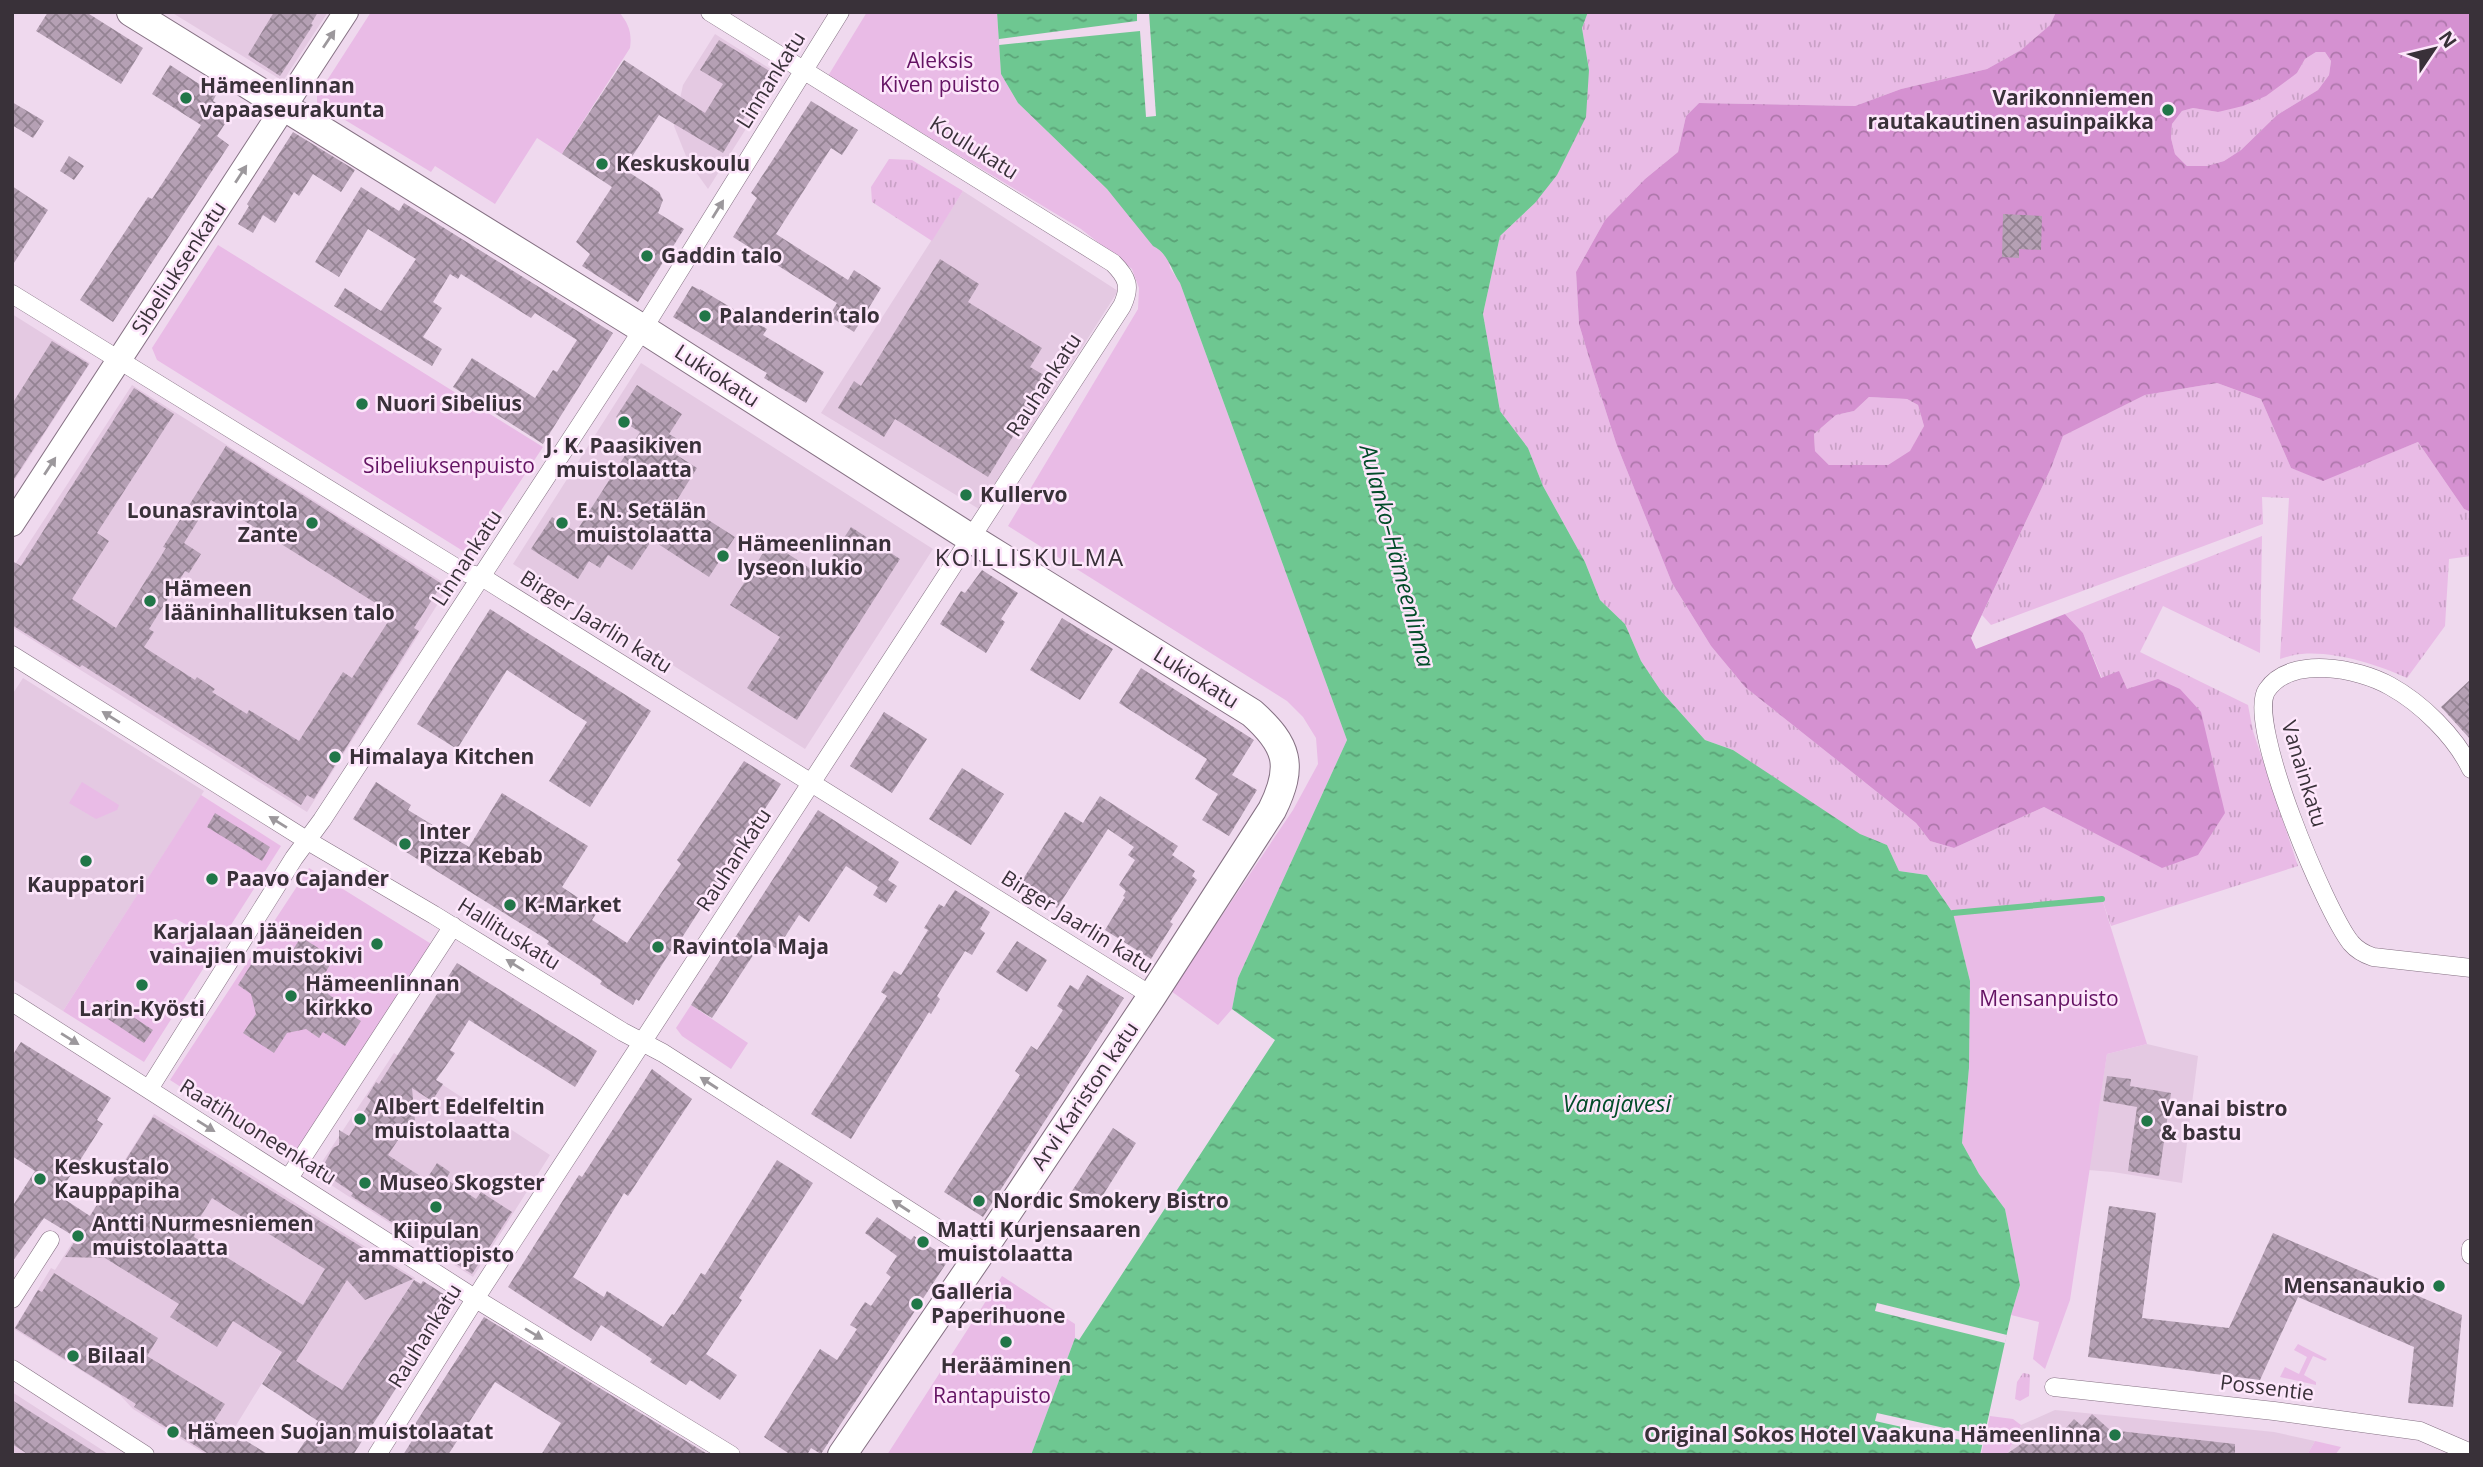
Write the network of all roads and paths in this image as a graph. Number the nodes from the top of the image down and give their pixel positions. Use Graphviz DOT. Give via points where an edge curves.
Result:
graph roads {
  1 [pos="131,12"];
  2 [pos="346,12"];
  3 [pos="710,12"];
  4 [pos="841,12"];
  5 [pos="803,71"];
  6 [pos="284,107"];
  7 [pos="1128,291"];
  8 [pos="12,294"];
  9 [pos="643,329"];
  10 [pos="119,360"];
  11 [pos="12,524"];
  12 [pos="972,539"];
  13 [pos="482,578"];
  14 [pos="12,655"];
  15 [pos="1285,758"];
  16 [pos="2471,769"];
  17 [pos="813,783"];
  18 [pos="307,841"];
  19 [pos="453,926"];
  20 [pos="2471,968"];
  21 [pos="1152,996"];
  22 [pos="12,1002"];
  23 [pos="642,1042"];
  24 [pos="149,1089"];
  25 [pos="289,1178"];
  26 [pos="50,1240"];
  27 [pos="2471,1248"];
  28 [pos="979,1255"];
  29 [pos="2471,1255"];
  30 [pos="476,1298"];
  31 [pos="12,1299"];
  32 [pos="12,1369"];
  33 [pos="2054,1387"];
  34 [pos="864,1425"];
  35 [pos="2471,1453"];
  36 [pos="145,1455"];
  37 [pos="377,1455"];
  38 [pos="731,1455"];
  39 [pos="842,1455"];
  40 [pos="852,1455"];
  1 -- 6 [label="main road, Lukiokatu"];
  6 -- 2 [label="street, Sibeliuksenkatu, one-way"];
  3 -- 5 [label="street, Koulukatu"];
  4 -- 5 [label="street, Linnankatu"];
  5 -- 7 [label="street, Koulukatu" via="1104,256 1125,275"];
  9 -- 5 [label="street, Linnankatu, one-way"];
  6 -- 9 [label="main road, Lukiokatu"];
  10 -- 6 [label="street, Sibeliuksenkatu, one-way"];
  7 -- 12 [label="street, Rauhankatu"];
  8 -- 10 [label="street, Birger Jaarlin katu"];
  9 -- 12 [label="main road, Lukiokatu"];
  9 -- 13 [label="street, Linnankatu"];
  11 -- 10 [label="street, Sibeliuksenkatu, one-way"];
  10 -- 13 [label="street, Birger Jaarlin katu" via="463,572"];
  12 -- 15 [label="main road, Lukiokatu" via="1252,713 1282,745"];
  12 -- 17 [label="street, Rauhankatu"];
  13 -- 17 [label="street, Birger Jaarlin katu"];
  13 -- 18 [label="street, Linnankatu"];
  18 -- 14 [label="street, Hallituskatu, one-way"];
  15 -- 21 [label="main road, Arvi Kariston katu" via="1286,775 1272,810"];
  16 -- 20 [label="street, Vanainkatu" via="2451,738 2389,685 2357,674 2301,668 2266,691 2262,706 2270,752 2294,824 2352,945 2373,957"];
  17 -- 21 [label="street, Birger Jaarlin katu"];
  17 -- 23 [label="street, Rauhankatu"];
  18 -- 19 [label="street, Hallituskatu"];
  18 -- 24 [label="street, Linnankatu"];
  23 -- 19 [label="street, Hallituskatu, one-way"];
  19 -- 25 [label="street"];
  21 -- 28 [label="main road, Arvi Kariston katu"];
  22 -- 24 [label="street, Raatihuoneenkatu, one-way"];
  28 -- 23 [label="street, Hallituskatu, one-way"];
  23 -- 30 [label="street, Rauhankatu"];
  24 -- 25 [label="street, Raatihuoneenkatu, one-way"];
  25 -- 30 [label="street, Raatihuoneenkatu"];
  26 -- 31 [label="street"];
  27 -- 29 [label="street"];
  28 -- 34 [label="main road, Arvi Kariston katu"];
  30 -- 37 [label="street, Rauhankatu"];
  30 -- 38 [label="street, Raatihuoneenkatu, one-way"];
  32 -- 36 [label="street"];
  33 -- 35 [label="street, Possentie" via="2420,1431"];
  34 -- 39 [label="main road, Arvi Kariston katu"];
  34 -- 40 [label="main road, Arvi Kariston katu"];
}
